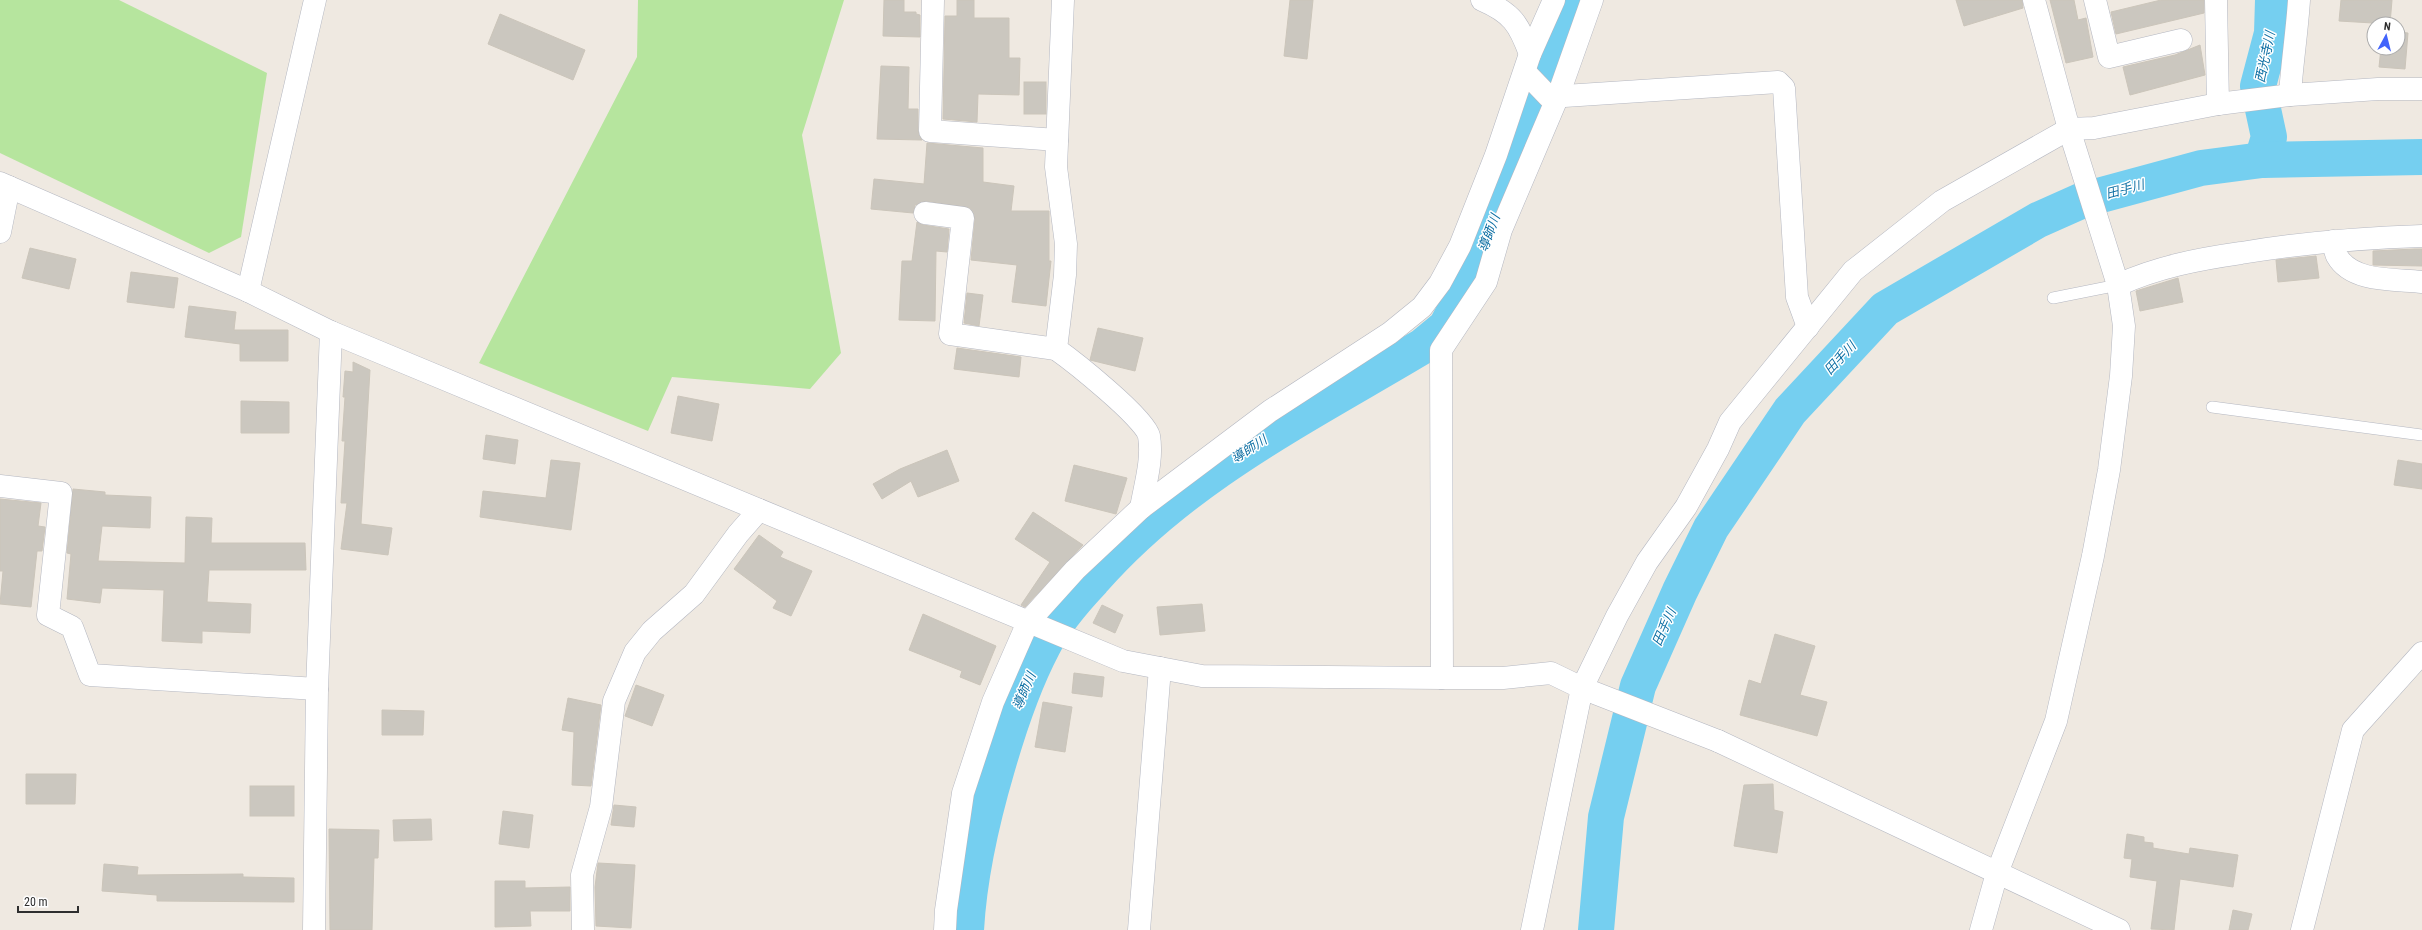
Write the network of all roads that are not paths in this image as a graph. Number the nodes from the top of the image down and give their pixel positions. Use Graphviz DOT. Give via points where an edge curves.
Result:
graph roads {
  1 [pos="315,0"];
  2 [pos="932,0"];
  3 [pos="1063,0"];
  4 [pos="1482,0"];
  5 [pos="1554,0"];
  6 [pos="1592,0"];
  7 [pos="2034,0"];
  8 [pos="2095,0"];
  9 [pos="2216,0"];
  10 [pos="2299,0"];
  11 [pos="2181,40"];
  12 [pos="1527,63"];
  13 [pos="2422,90"];
  14 [pos="2290,95"];
  15 [pos="1554,97"];
  16 [pos="2218,104"];
  17 [pos="2071,135"];
  18 [pos="1057,140"];
  19 [pos="5,185"];
  20 [pos="924,213"];
  21 [pos="0,232"];
  22 [pos="2422,236"];
  23 [pos="2333,241"];
  24 [pos="2116,280"];
  25 [pos="2422,282"];
  26 [pos="248,291"];
  27 [pos="2053,298"];
  28 [pos="1808,327"];
  29 [pos="331,332"];
  30 [pos="1056,348"];
  31 [pos="2212,406"];
  32 [pos="2422,435"];
  33 [pos="0,486"];
  34 [pos="1141,508"];
  35 [pos="759,510"];
  36 [pos="1028,622"];
  37 [pos="2422,653"];
  38 [pos="1160,668"];
  39 [pos="1442,678"];
  40 [pos="317,688"];
  41 [pos="1582,688"];
  42 [pos="1997,873"];
  43 [pos="314,930"];
  44 [pos="583,930"];
  45 [pos="945,930"];
  46 [pos="1139,930"];
  47 [pos="1532,930"];
  48 [pos="1981,930"];
  49 [pos="2119,930"];
  50 [pos="2302,930"];
  1 -- 26 [label="street"];
  2 -- 18 [label="street" via="930,131"];
  3 -- 18 [label="street"];
  4 -- 12 [label="street" via="1499,7 1520,28"];
  5 -- 12 [label="street"];
  6 -- 15 [label="street"];
  7 -- 17 [label="street"];
  8 -- 11 [label="street" via="2109,57"];
  9 -- 16 [label="street"];
  10 -- 14 [label="street"];
  12 -- 15 [label="street"];
  12 -- 34 [label="street" via="1496,155 1460,246 1440,283 1422,307 1390,333 1270,411"];
  13 -- 14 [label="street" via="2378,89"];
  14 -- 16 [label="street"];
  15 -- 28 [label="street" via="1778,82 1784,88 1797,297"];
  15 -- 39 [label="street" via="1501,230 1486,282 1442,350"];
  16 -- 17 [label="street" via="2094,128"];
  17 -- 24 [label="street"];
  17 -- 28 [label="street" via="1942,201 1853,270"];
  18 -- 30 [label="street" via="1056,167 1066,252"];
  19 -- 21 [label="street"];
  19 -- 26 [label="street"];
  20 -- 30 [label="street" via="962,218 950,334"];
  22 -- 23 [label="street"];
  23 -- 24 [label="street" via="2295,244 2197,260"];
  23 -- 25 [label="street" via="2336,256 2346,267 2360,274"];
  24 -- 27 [label="lane"];
  24 -- 42 [label="street" via="2124,326 2121,376 2109,470 2093,556 2056,722"];
  26 -- 29 [label="street"];
  28 -- 41 [label="street" via="1730,422 1686,507 1648,562 1617,616"];
  29 -- 35 [label="street"];
  29 -- 40 [label="street"];
  30 -- 34 [label="street" via="1139,420 1148,434 1151,451"];
  31 -- 32 [label="lane"];
  33 -- 40 [label="street" via="61,493 48,616 72,627 90,675"];
  34 -- 36 [label="street" via="1075,570"];
  35 -- 36 [label="street"];
  35 -- 44 [label="street" via="694,594 652,631 635,652 614,701 601,807 582,875"];
  36 -- 38 [label="street" via="1123,661"];
  36 -- 45 [label="street" via="993,702 963,793"];
  37 -- 50 [label="street" via="2353,730"];
  38 -- 39 [label="street" via="1202,676"];
  38 -- 46 [label="street"];
  39 -- 41 [label="street" via="1503,678 1551,673"];
  40 -- 43 [label="street"];
  41 -- 42 [label="street" via="1718,741"];
  41 -- 47 [label="street"];
  42 -- 48 [label="street"];
  42 -- 49 [label="street"];
}
